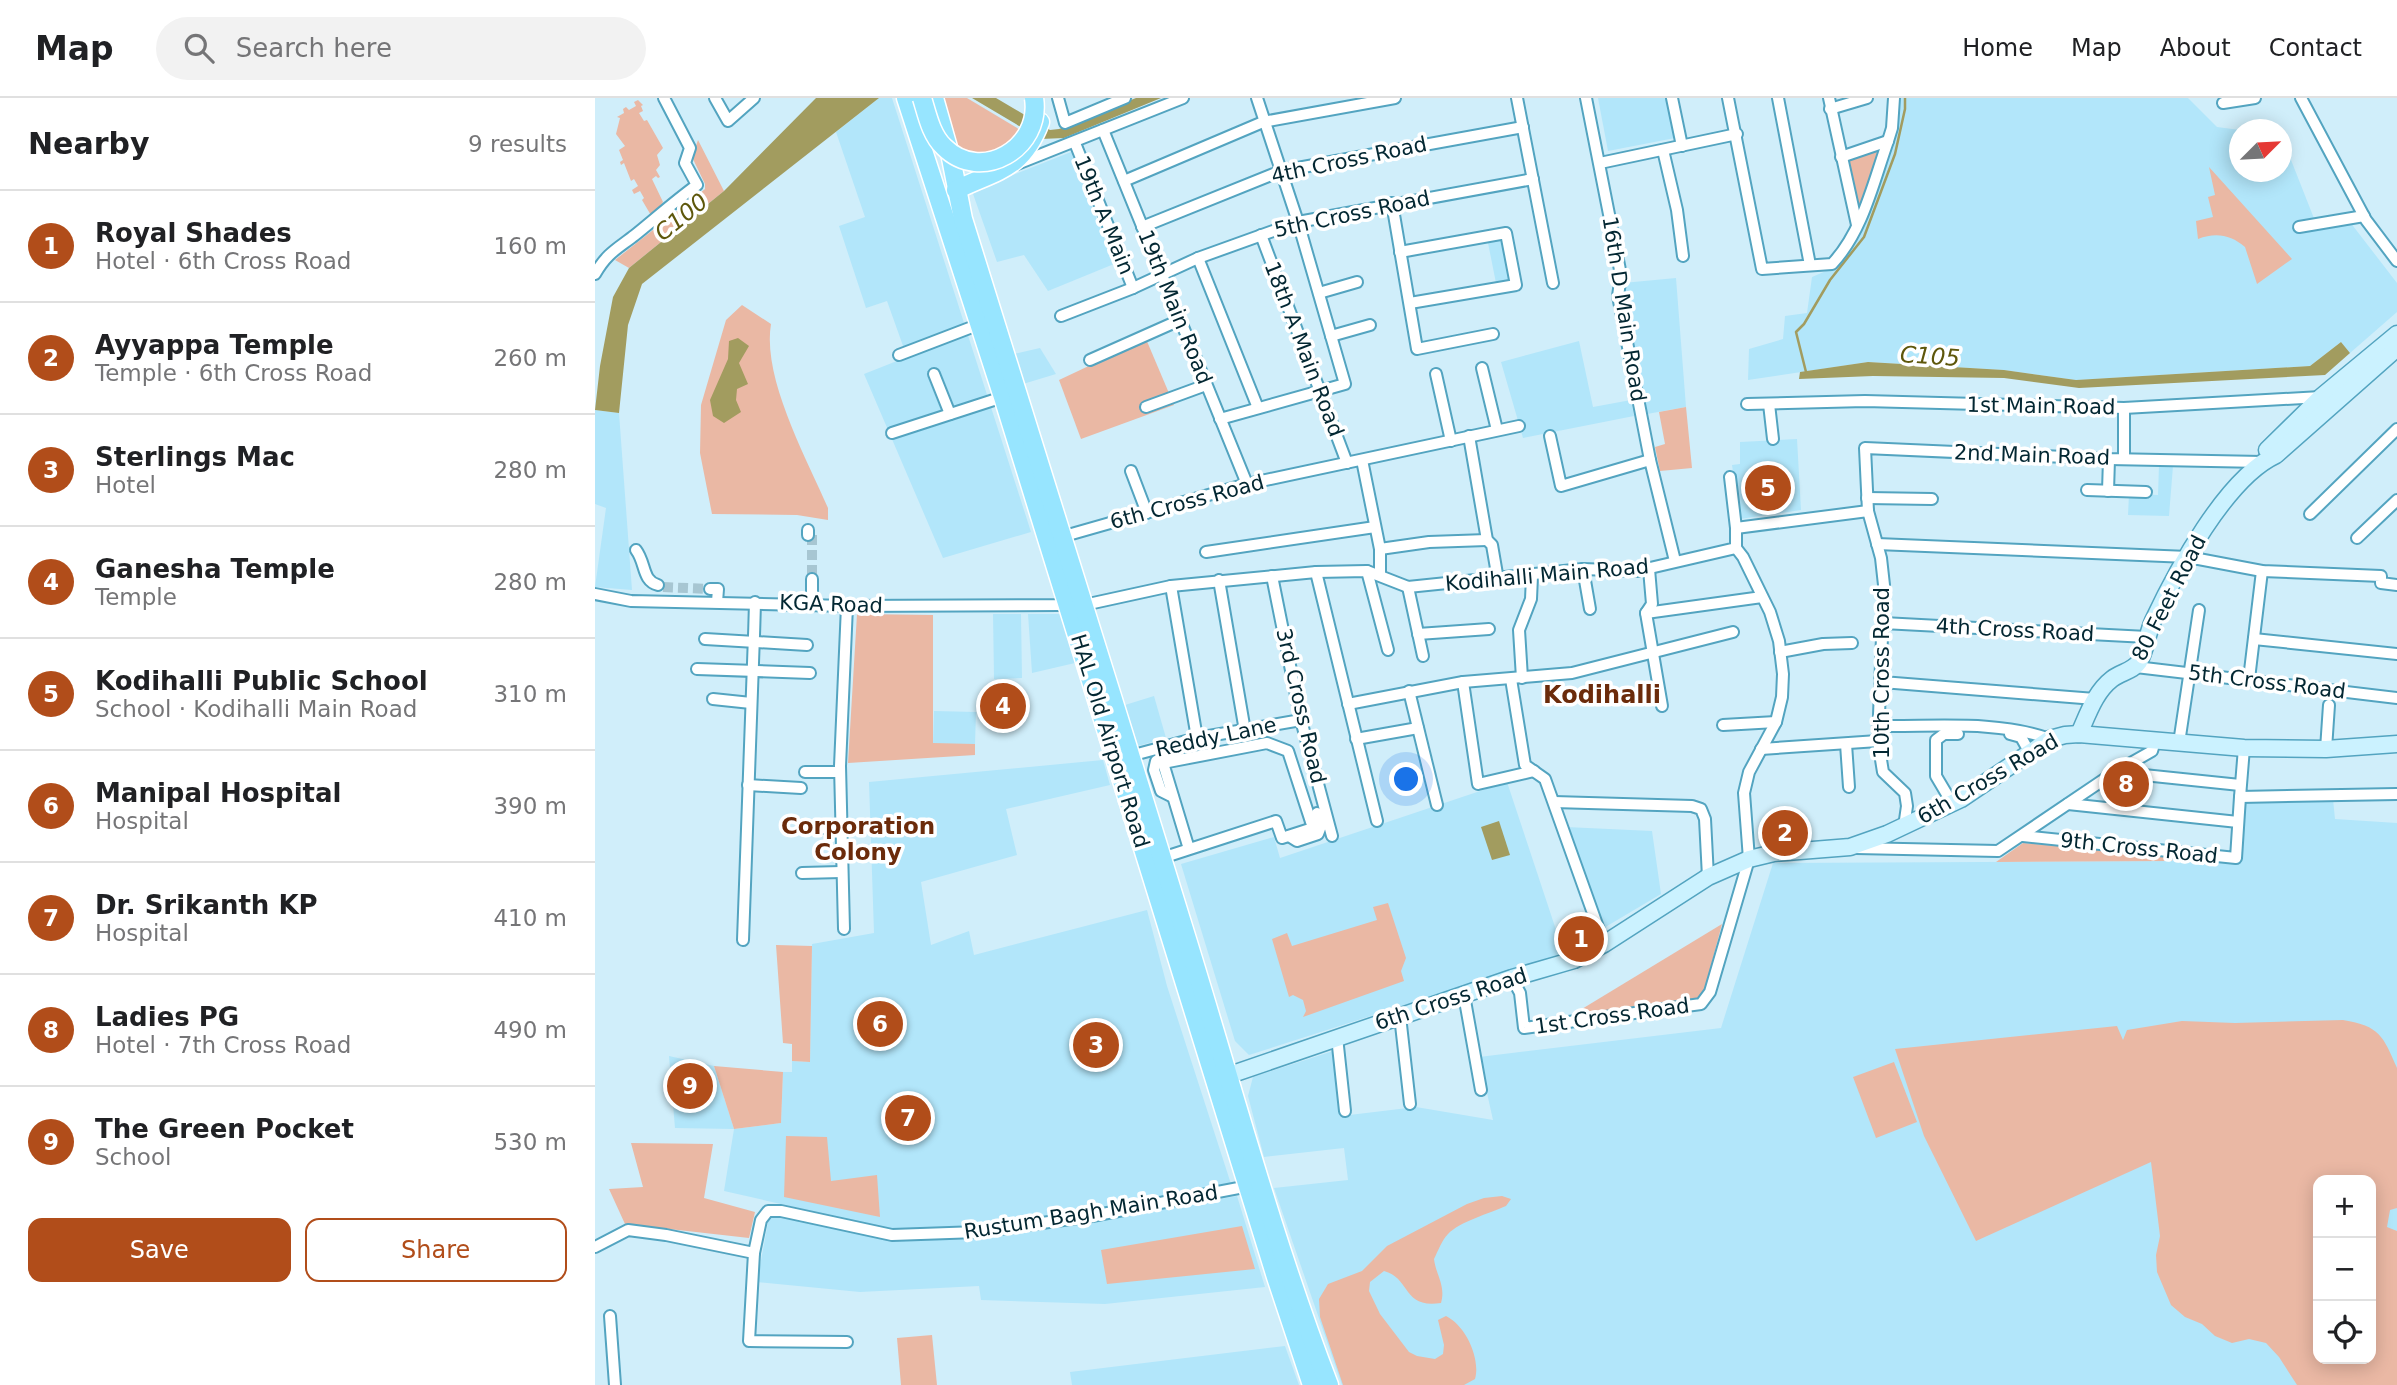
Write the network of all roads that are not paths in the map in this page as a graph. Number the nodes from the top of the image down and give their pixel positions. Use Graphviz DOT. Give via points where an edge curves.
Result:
graph roads {
  1 [pos="664,98"];
  2 [pos="715,98"];
  3 [pos="754,98"];
  4 [pos="906,98"];
  5 [pos="922,98"];
  6 [pos="933,98"];
  7 [pos="1034,98"];
  8 [pos="1042,98"];
  9 [pos="1058,98"];
  10 [pos="1125,98"];
  11 [pos="1183,98"];
  12 [pos="1258,98"];
  13 [pos="1395,98"];
  14 [pos="1517,98"];
  15 [pos="1586,98"];
  16 [pos="1672,98"];
  17 [pos="1728,98"];
  18 [pos="1778,98"];
  19 [pos="1867,98"];
  20 [pos="1894,98"];
  21 [pos="2255,98"];
  22 [pos="2301,98"];
  23 [pos="1830,103"];
  24 [pos="2223,103"];
  25 [pos="1263,122"];
  26 [pos="1523,127"];
  27 [pos="1103,130"];
  28 [pos="1737,134"];
  29 [pos="1888,141"];
  30 [pos="1075,143"];
  31 [pos="1682,146"];
  32 [pos="1663,150"];
  33 [pos="1840,157"];
  34 [pos="1600,163"];
  35 [pos="1011,166"];
  36 [pos="1281,171"];
  37 [pos="1532,179"];
  38 [pos="1123,181"];
  39 [pos="955,190"];
  40 [pos="1392,203"];
  41 [pos="2364,216"];
  42 [pos="1297,222"];
  43 [pos="1142,227"];
  44 [pos="1858,227"];
  45 [pos="2299,227"];
  46 [pos="1261,235"];
  47 [pos="1400,251"];
  48 [pos="1683,256"];
  49 [pos="1198,258"];
  50 [pos="2397,261"];
  51 [pos="1810,265"];
  52 [pos="595,274"];
  53 [pos="1161,274"];
  54 [pos="1357,282"];
  55 [pos="1553,284"];
  56 [pos="1133,288"];
  57 [pos="1319,293"];
  58 [pos="1409,303"];
  59 [pos="1061,316"];
  60 [pos="1180,320"];
  61 [pos="1370,325"];
  62 [pos="973,327"];
  63 [pos="1493,334"];
  64 [pos="2397,334"];
  65 [pos="1331,336"];
  66 [pos="2397,348"];
  67 [pos="899,355"];
  68 [pos="1090,360"];
  69 [pos="1482,368"];
  70 [pos="934,374"];
  71 [pos="1436,374"];
  72 [pos="1206,385"];
  73 [pos="1319,391"];
  74 [pos="1003,397"];
  75 [pos="2328,399"];
  76 [pos="1747,404"];
  77 [pos="1769,404"];
  78 [pos="1146,407"];
  79 [pos="1258,408"];
  80 [pos="2124,408"];
  81 [pos="950,414"];
  82 [pos="1220,419"];
  83 [pos="1520,426"];
  84 [pos="2397,429"];
  85 [pos="1497,430"];
  86 [pos="892,433"];
  87 [pos="1469,436"];
  88 [pos="1550,436"];
  89 [pos="1773,439"];
  90 [pos="1451,440"];
  91 [pos="2124,458"];
  92 [pos="2109,459"];
  93 [pos="1362,460"];
  94 [pos="1650,460"];
  95 [pos="2262,462"];
  96 [pos="1347,463"];
  97 [pos="1131,471"];
  98 [pos="1730,477"];
  99 [pos="1247,484"];
  100 [pos="2087,490"];
  101 [pos="2108,491"];
  102 [pos="2146,492"];
  103 [pos="1867,498"];
  104 [pos="1932,499"];
  105 [pos="2397,500"];
  106 [pos="1868,511"];
  107 [pos="1147,513"];
  108 [pos="2310,514"];
  109 [pos="1375,527"];
  110 [pos="1736,528"];
  111 [pos="1061,537"];
  112 [pos="2357,538"];
  113 [pos="1487,540"];
  114 [pos="1877,544"];
  115 [pos="1736,548"];
  116 [pos="1380,549"];
  117 [pos="636,550"];
  118 [pos="1206,552"];
  119 [pos="2188,556"];
  120 [pos="1675,561"];
  121 [pos="1583,569"];
  122 [pos="1649,569"];
  123 [pos="1367,570"];
  124 [pos="2262,571"];
  125 [pos="1316,572"];
  126 [pos="1380,574"];
  127 [pos="1272,576"];
  128 [pos="1532,576"];
  129 [pos="1500,578"];
  130 [pos="810,579"];
  131 [pos="1219,580"];
  132 [pos="2397,585"];
  133 [pos="1171,586"];
  134 [pos="1408,587"];
  135 [pos="710,589"];
  136 [pos="595,594"];
  137 [pos="1762,597"];
  138 [pos="664,601"];
  139 [pos="717,602"];
  140 [pos="755,602"];
  141 [pos="810,604"];
  142 [pos="1075,604"];
  143 [pos="847,606"];
  144 [pos="1590,609"];
  145 [pos="2199,610"];
  146 [pos="1646,613"];
  147 [pos="1883,623"];
  148 [pos="1489,629"];
  149 [pos="1733,632"];
  150 [pos="1419,634"];
  151 [pos="2147,637"];
  152 [pos="705,639"];
  153 [pos="2254,639"];
  154 [pos="754,640"];
  155 [pos="1852,643"];
  156 [pos="807,645"];
  157 [pos="1388,650"];
  158 [pos="1654,652"];
  159 [pos="1780,652"];
  160 [pos="2397,654"];
  161 [pos="1423,656"];
  162 [pos="2136,667"];
  163 [pos="697,669"];
  164 [pos="2189,672"];
  165 [pos="754,673"];
  166 [pos="810,673"];
  167 [pos="1517,678"];
  168 [pos="2249,679"];
  169 [pos="1463,682"];
  170 [pos="1882,682"];
  171 [pos="1409,691"];
  172 [pos="2397,698"];
  173 [pos="713,699"];
  174 [pos="2095,699"];
  175 [pos="751,703"];
  176 [pos="1348,704"];
  177 [pos="2329,705"];
  178 [pos="1662,706"];
  179 [pos="1301,720"];
  180 [pos="1776,722"];
  181 [pos="1723,725"];
  182 [pos="1879,726"];
  183 [pos="1418,727"];
  184 [pos="1245,731"];
  185 [pos="2079,734"];
  186 [pos="1197,738"];
  187 [pos="1356,739"];
  188 [pos="2050,739"];
  189 [pos="1878,741"];
  190 [pos="2155,741"];
  191 [pos="2179,743"];
  192 [pos="1846,744"];
  193 [pos="2397,744"];
  194 [pos="2244,748"];
  195 [pos="1761,749"];
  196 [pos="2326,749"];
  197 [pos="2030,753"];
  198 [pos="1130,756"];
  199 [pos="1164,757"];
  200 [pos="1534,771"];
  201 [pos="805,772"];
  202 [pos="840,772"];
  203 [pos="2115,772"];
  204 [pos="748,785"];
  205 [pos="2240,785"];
  206 [pos="1849,787"];
  207 [pos="801,788"];
  208 [pos="2397,794"];
  209 [pos="1173,797"];
  210 [pos="2240,797"];
  211 [pos="1554,802"];
  212 [pos="1952,803"];
  213 [pos="2068,804"];
  214 [pos="1437,805"];
  215 [pos="1317,813"];
  216 [pos="1377,821"];
  217 [pos="2238,822"];
  218 [pos="1904,827"];
  219 [pos="803,828"];
  220 [pos="840,828"];
  221 [pos="1289,836"];
  222 [pos="1332,836"];
  223 [pos="2023,836"];
  224 [pos="1850,847"];
  225 [pos="1189,849"];
  226 [pos="1163,858"];
  227 [pos="1749,859"];
  228 [pos="841,872"];
  229 [pos="802,873"];
  230 [pos="1709,877"];
  231 [pos="844,929"];
  232 [pos="743,940"];
  233 [pos="1604,944"];
  234 [pos="1512,978"];
  235 [pos="1464,995"];
  236 [pos="1400,1016"];
  237 [pos="1338,1037"];
  238 [pos="1223,1072"];
  239 [pos="1481,1090"];
  240 [pos="1410,1104"];
  241 [pos="1345,1111"];
  242 [pos="1249,1186"];
  243 [pos="595,1247"];
  244 [pos="754,1253"];
  245 [pos="610,1316"];
  246 [pos="847,1342"];
  247 [pos="615,1385"];
  248 [pos="1312,1385"];
  249 [pos="1329,1385"];
  1 -- 52 [label="street" via="690,148 685,163 697,185 604,258"];
  2 -- 3 [label="street" via="728,121"];
  4 -- 62 [label="main road, HAL Old Airport Road"];
  5 -- 7 [label="main road, bridge" via="943,147 980,162 1004,156 1027,138"];
  6 -- 39 [label="main road, HAL Old Airport Road"];
  8 -- 35 [label="main road" via="1038,129"];
  9 -- 10 [label="street" via="1065,123"];
  11 -- 27 [label="street"];
  12 -- 25 [label="street"];
  13 -- 25 [label="street"];
  14 -- 26 [label="street"];
  15 -- 34 [label="street, 16th D Main Road"];
  16 -- 31 [label="street"];
  17 -- 28 [label="street"];
  18 -- 51 [label="street"];
  19 -- 23 [label="street"];
  20 -- 29 [label="street"];
  21 -- 24 [label="street"];
  22 -- 41 [label="street"];
  23 -- 33 [label="street"];
  25 -- 36 [label="street"];
  25 -- 38 [label="street"];
  26 -- 36 [label="street, 4th Cross Road"];
  26 -- 37 [label="street"];
  27 -- 30 [label="street"];
  27 -- 38 [label="street, 19th Main Road"];
  28 -- 31 [label="street"];
  28 -- 51 [label="street" via="1762,269"];
  29 -- 33 [label="street"];
  29 -- 44 [label="street"];
  30 -- 35 [label="street"];
  30 -- 56 [label="street, 19th A Main"];
  31 -- 32 [label="street"];
  32 -- 34 [label="street"];
  32 -- 48 [label="street"];
  33 -- 44 [label="street"];
  34 -- 94 [label="street, 16th D Main Road" via="1621,275 1618,296"];
  35 -- 39 [label="main road"];
  36 -- 42 [label="street"];
  36 -- 43 [label="street, 4th Cross Road"];
  37 -- 40 [label="street, 5th Cross Road"];
  37 -- 55 [label="street"];
  38 -- 43 [label="street, 19th Main Road"];
  39 -- 111 [label="main road, HAL Old Airport Road"];
  40 -- 42 [label="street, 5th Cross Road"];
  40 -- 47 [label="street"];
  41 -- 45 [label="street"];
  41 -- 50 [label="street"];
  42 -- 46 [label="street, 5th Cross Road"];
  42 -- 57 [label="street"];
  43 -- 53 [label="street, 19th Main Road"];
  44 -- 51 [label="street" via="1832,264"];
  46 -- 49 [label="street, 5th Cross Road"];
  46 -- 73 [label="street, 18th A Main Road"];
  47 -- 58 [label="street"];
  47 -- 58 [label="street" via="1506,233 1516,285"];
  49 -- 53 [label="street, 5th Cross Road"];
  49 -- 79 [label="street"];
  53 -- 56 [label="street, 5th Cross Road"];
  53 -- 60 [label="street, 19th Main Road"];
  54 -- 57 [label="street"];
  56 -- 59 [label="street, 5th Cross Road"];
  57 -- 65 [label="street"];
  58 -- 63 [label="street" via="1417,349"];
  60 -- 68 [label="street"];
  60 -- 72 [label="street, 19th Main Road"];
  61 -- 65 [label="street"];
  62 -- 67 [label="street"];
  62 -- 74 [label="main road, HAL Old Airport Road"];
  64 -- 75 [label="street, 80 Feet Road"];
  65 -- 73 [label="street" via="1345,384"];
  66 -- 75 [label="street, 80 Feet Road"];
  69 -- 85 [label="street"];
  70 -- 81 [label="street"];
  71 -- 90 [label="street"];
  72 -- 78 [label="street"];
  72 -- 82 [label="street, 19th Main Road"];
  73 -- 79 [label="street"];
  73 -- 96 [label="street, 18th A Main Road"];
  74 -- 81 [label="street"];
  74 -- 142 [label="main road, HAL Old Airport Road"];
  75 -- 80 [label="street, 1st Main Road"];
  75 -- 95 [label="street, 80 Feet Road" via="2267,448"];
  76 -- 77 [label="street, 1st Main Road"];
  77 -- 80 [label="street, 1st Main Road" via="1865,401"];
  77 -- 89 [label="street"];
  79 -- 82 [label="street"];
  80 -- 91 [label="street"];
  81 -- 86 [label="street"];
  82 -- 99 [label="street, 19th Main Road"];
  83 -- 85 [label="street, 6th Cross Road"];
  84 -- 108 [label="street"];
  85 -- 87 [label="street, 6th Cross Road"];
  87 -- 90 [label="street, 6th Cross Road"];
  87 -- 113 [label="street"];
  88 -- 94 [label="street" via="1561,486"];
  90 -- 93 [label="street, 6th Cross Road"];
  91 -- 92 [label="street, 2nd Main Road"];
  91 -- 95 [label="street, 2nd Main Road"];
  92 -- 101 [label="street"];
  92 -- 103 [label="street, 2nd Main Road" via="1865,448"];
  93 -- 96 [label="street, 6th Cross Road"];
  93 -- 109 [label="street"];
  94 -- 120 [label="street, 16th D Main Road"];
  95 -- 119 [label="street, 80 Feet Road" via="2220,506"];
  96 -- 99 [label="street, 6th Cross Road"];
  97 -- 107 [label="street"];
  98 -- 110 [label="street"];
  99 -- 107 [label="street, 6th Cross Road"];
  100 -- 101 [label="street"];
  101 -- 102 [label="street"];
  103 -- 104 [label="street"];
  103 -- 106 [label="street, 2nd Main Road"];
  105 -- 112 [label="street"];
  106 -- 110 [label="street"];
  106 -- 114 [label="street, 10th Cross Road"];
  107 -- 111 [label="street, 6th Cross Road"];
  109 -- 116 [label="street"];
  109 -- 118 [label="street"];
  110 -- 115 [label="street"];
  111 -- 142 [label="main road, HAL Old Airport Road"];
  113 -- 116 [label="street"];
  113 -- 129 [label="street"];
  114 -- 119 [label="street"];
  114 -- 147 [label="street, 10th Cross Road" via="1884,585"];
  115 -- 120 [label="street, Kodihalli Main Road"];
  115 -- 137 [label="street"];
  116 -- 126 [label="street"];
  117 -- 138 [label="street" via="643,558 647,579 661,586"];
  119 -- 124 [label="street"];
  119 -- 151 [label="street, 80 Feet Road"];
  120 -- 122 [label="street, Kodihalli Main Road"];
  121 -- 122 [label="street, Kodihalli Main Road"];
  121 -- 128 [label="street, Kodihalli Main Road"];
  121 -- 144 [label="street"];
  122 -- 146 [label="street" via="1652,604"];
  123 -- 125 [label="street"];
  123 -- 126 [label="street"];
  123 -- 157 [label="street"];
  124 -- 132 [label="street" via="2381,576 2381,583"];
  124 -- 153 [label="street"];
  125 -- 127 [label="street"];
  125 -- 176 [label="street"];
  126 -- 134 [label="street"];
  127 -- 131 [label="street"];
  127 -- 179 [label="street, 3rd Cross Road"];
  128 -- 129 [label="street, Kodihalli Main Road"];
  128 -- 167 [label="street" via="1531,599 1519,630"];
  129 -- 134 [label="street, Kodihalli Main Road"];
  130 -- 141 [label="street"];
  131 -- 133 [label="street"];
  131 -- 184 [label="street"];
  133 -- 142 [label="street"];
  133 -- 186 [label="street"];
  134 -- 150 [label="street"];
  135 -- 139 [label="street" via="717,589"];
  136 -- 138 [label="street, KGA Road"];
  137 -- 146 [label="street"];
  137 -- 159 [label="street"];
  138 -- 139 [label="street, KGA Road"];
  139 -- 140 [label="street, KGA Road"];
  140 -- 141 [label="street, KGA Road"];
  140 -- 154 [label="street"];
  141 -- 143 [label="street, KGA Road"];
  142 -- 143 [label="street, KGA Road"];
  142 -- 198 [label="main road, HAL Old Airport Road"];
  142 -- 238 [label="main road, HAL Old Airport Road"];
  143 -- 202 [label="street"];
  145 -- 164 [label="street"];
  146 -- 158 [label="street"];
  147 -- 151 [label="street, 4th Cross Road"];
  147 -- 170 [label="street, 10th Cross Road"];
  148 -- 150 [label="street"];
  149 -- 158 [label="street"];
  150 -- 161 [label="street"];
  151 -- 162 [label="street, 80 Feet Road"];
  152 -- 154 [label="street"];
  153 -- 160 [label="street"];
  153 -- 168 [label="street"];
  154 -- 156 [label="street"];
  154 -- 165 [label="street"];
  155 -- 159 [label="street"];
  158 -- 167 [label="street" via="1572,673"];
  158 -- 178 [label="street"];
  159 -- 180 [label="street" via="1782,697"];
  162 -- 164 [label="street, 5th Cross Road"];
  162 -- 174 [label="street, 80 Feet Road" via="2111,680"];
  163 -- 165 [label="street"];
  164 -- 168 [label="street, 5th Cross Road"];
  164 -- 191 [label="street"];
  165 -- 166 [label="street"];
  165 -- 175 [label="street"];
  167 -- 169 [label="street"];
  167 -- 200 [label="street" via="1525,765"];
  168 -- 172 [label="street, 5th Cross Road"];
  169 -- 171 [label="street"];
  169 -- 200 [label="street" via="1478,784"];
  170 -- 174 [label="street"];
  170 -- 182 [label="street, 10th Cross Road"];
  171 -- 176 [label="street"];
  171 -- 183 [label="street"];
  173 -- 175 [label="street"];
  174 -- 185 [label="street, 80 Feet Road"];
  175 -- 204 [label="street"];
  176 -- 187 [label="street"];
  177 -- 196 [label="street"];
  179 -- 184 [label="street, Reddy Lane"];
  179 -- 222 [label="street, 3rd Cross Road"];
  180 -- 181 [label="street"];
  180 -- 195 [label="street"];
  182 -- 188 [label="street" via="2002,727"];
  182 -- 189 [label="street, 10th Cross Road"];
  183 -- 187 [label="street"];
  183 -- 214 [label="street"];
  184 -- 186 [label="street, Reddy Lane"];
  185 -- 188 [label="street, 6th Cross Road"];
  185 -- 190 [label="street, 6th Cross Road"];
  186 -- 198 [label="street, Reddy Lane"];
  187 -- 216 [label="street"];
  188 -- 197 [label="street, 6th Cross Road"];
  189 -- 192 [label="street"];
  189 -- 218 [label="street, 10th Cross Road" via="1883,772 1905,793"];
  190 -- 191 [label="street, 6th Cross Road"];
  190 -- 203 [label="street" via="2152,751"];
  191 -- 194 [label="street, 6th Cross Road"];
  192 -- 195 [label="street"];
  192 -- 206 [label="street"];
  193 -- 196 [label="street, 6th Cross Road"];
  194 -- 196 [label="street, 6th Cross Road"];
  194 -- 205 [label="street, 9th Cross Road"];
  195 -- 227 [label="street" via="1744,793"];
  197 -- 212 [label="street, 6th Cross Road"];
  197 -- 212 [label="street" via="2021,737 2013,734 1944,734 1936,740 1936,776"];
  198 -- 226 [label="main road, HAL Old Airport Road"];
  199 -- 209 [label="street" via="1156,761 1154,770 1161,791"];
  200 -- 211 [label="street" via="1545,779"];
  201 -- 202 [label="street"];
  202 -- 220 [label="street"];
  203 -- 205 [label="street"];
  203 -- 213 [label="street"];
  204 -- 207 [label="street"];
  204 -- 232 [label="street"];
  205 -- 210 [label="street, 9th Cross Road"];
  208 -- 210 [label="street"];
  209 -- 221 [label="street" via="1163,763 1267,743 1288,751 1313,828"];
  209 -- 225 [label="street"];
  210 -- 217 [label="street, 9th Cross Road"];
  211 -- 230 [label="street" via="1701,809"];
  211 -- 233 [label="street"];
  212 -- 218 [label="street, 6th Cross Road"];
  213 -- 217 [label="street"];
  213 -- 223 [label="street"];
  215 -- 221 [label="street" via="1318,834 1297,841"];
  217 -- 223 [label="street, 9th Cross Road" via="2236,858"];
  218 -- 224 [label="street, 6th Cross Road"];
  219 -- 220 [label="street"];
  220 -- 228 [label="street"];
  221 -- 225 [label="street" via="1282,838 1276,821"];
  223 -- 224 [label="street" via="1998,851"];
  224 -- 227 [label="street, 6th Cross Road" via="1774,852"];
  225 -- 226 [label="street"];
  226 -- 238 [label="main road, HAL Old Airport Road"];
  227 -- 230 [label="street, 6th Cross Road"];
  227 -- 234 [label="street, 1st Cross Road" via="1710,992 1701,1004 1524,1028 1520,993"];
  228 -- 229 [label="street"];
  228 -- 231 [label="street"];
  230 -- 233 [label="street, 6th Cross Road"];
  233 -- 234 [label="street, 6th Cross Road" via="1574,960"];
  234 -- 235 [label="street, 6th Cross Road"];
  235 -- 236 [label="street, 6th Cross Road"];
  235 -- 239 [label="street"];
  236 -- 237 [label="street, 6th Cross Road"];
  236 -- 240 [label="street"];
  237 -- 238 [label="street, 6th Cross Road"];
  237 -- 241 [label="street"];
  238 -- 242 [label="main road, HAL Old Airport Road"];
  238 -- 249 [label="main road, HAL Old Airport Road"];
  242 -- 244 [label="street, Rustum Bagh Main Road" via="978,1232 892,1235 768,1211 761,1220"];
  242 -- 248 [label="main road, HAL Old Airport Road"];
  243 -- 244 [label="street" via="628,1230"];
  244 -- 246 [label="street" via="749,1341"];
  245 -- 247 [label="street"];
}
